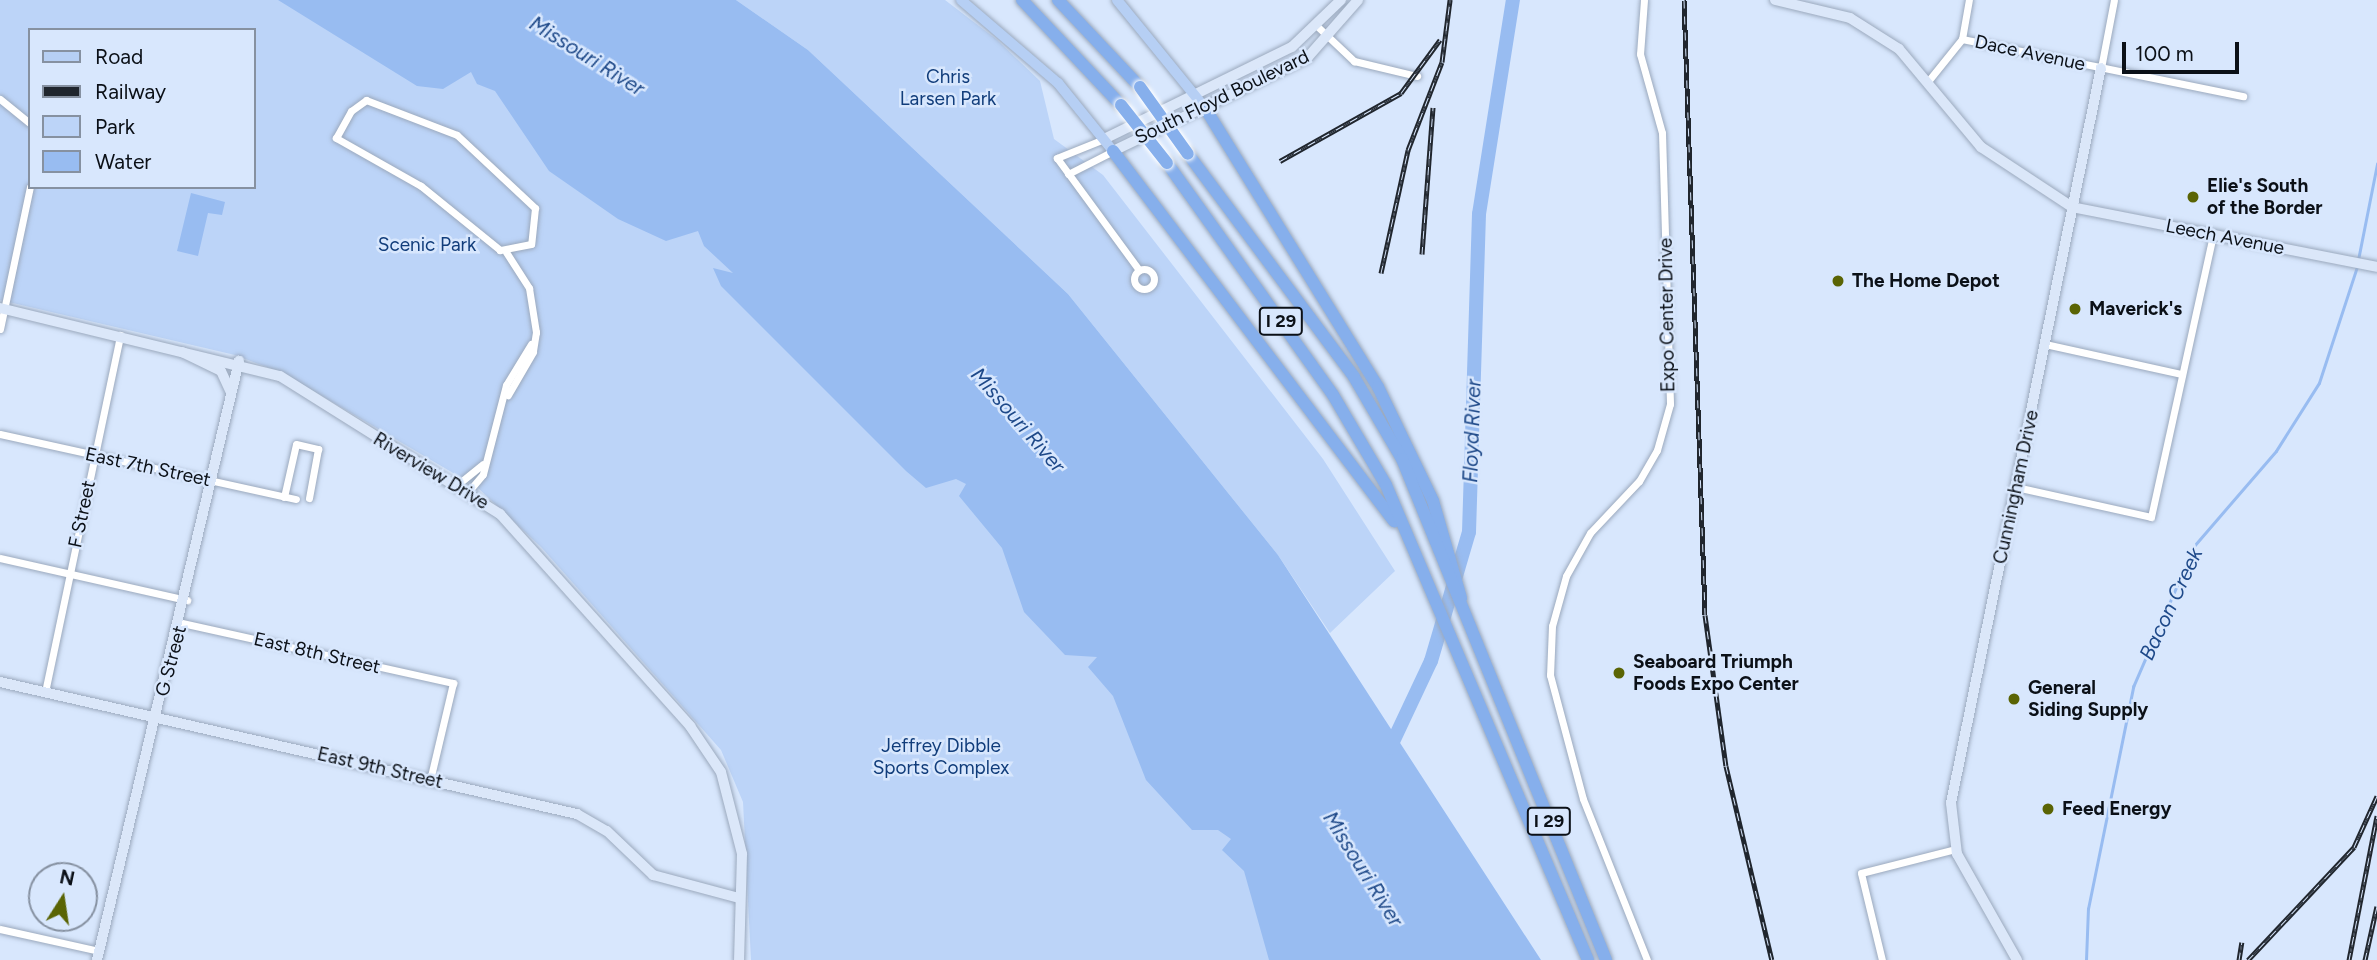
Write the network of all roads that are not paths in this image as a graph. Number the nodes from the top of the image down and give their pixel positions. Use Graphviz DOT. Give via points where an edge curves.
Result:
graph roads {
  1 [pos="961,0"];
  2 [pos="1022,0"];
  3 [pos="1059,0"];
  4 [pos="1071,0"];
  5 [pos="1117,0"];
  6 [pos="1342,0"];
  7 [pos="1358,0"];
  8 [pos="1644,0"];
  9 [pos="1775,0"];
  10 [pos="1969,0"];
  11 [pos="2114,0"];
  12 [pos="1822,5"];
  13 [pos="1318,27"];
  14 [pos="1086,28"];
  15 [pos="1330,38"];
  16 [pos="1962,39"];
  17 [pos="2101,68"];
  18 [pos="1417,76"];
  19 [pos="1929,80"];
  20 [pos="1195,93"];
  21 [pos="2243,96"];
  22 [pos="0,99"];
  23 [pos="1205,108"];
  24 [pos="28,121"];
  25 [pos="1104,139"];
  26 [pos="1113,151"];
  27 [pos="1068,174"];
  28 [pos="30,189"];
  29 [pos="2072,207"];
  30 [pos="2213,235"];
  31 [pos="506,252"];
  32 [pos="2377,267"];
  33 [pos="1139,270"];
  34 [pos="2,309"];
  35 [pos="0,328"];
  36 [pos="120,335"];
  37 [pos="2045,344"];
  38 [pos="176,347"];
  39 [pos="239,361"];
  40 [pos="2182,374"];
  41 [pos="231,397"];
  42 [pos="0,434"];
  43 [pos="94,455"];
  44 [pos="483,464"];
  45 [pos="213,480"];
  46 [pos="457,485"];
  47 [pos="2016,486"];
  48 [pos="1382,491"];
  49 [pos="468,492"];
  50 [pos="284,497"];
  51 [pos="309,498"];
  52 [pos="296,499"];
  53 [pos="0,558"];
  54 [pos="70,574"];
  55 [pos="187,600"];
  56 [pos="1463,611"];
  57 [pos="182,622"];
  58 [pos="0,682"];
  59 [pos="45,692"];
  60 [pos="155,717"];
  61 [pos="430,780"];
  62 [pos="1956,849"];
  63 [pos="739,898"];
  64 [pos="0,929"];
  65 [pos="98,956"];
  66 [pos="738,960"];
  67 [pos="1588,960"];
  68 [pos="1606,960"];
  69 [pos="1647,960"];
  70 [pos="1882,960"];
  71 [pos="2017,960"];
  1 -- 25 [label="main road" via="1058,83"];
  2 -- 48 [label="highway, I 29, bridge" via="1121,105 1167,163 1333,395"];
  3 -- 14 [label="highway, I 29"];
  4 -- 14 [label="highway"];
  5 -- 20 [label="main road"];
  6 -- 13 [label="main road, South Floyd Boulevard"];
  7 -- 15 [label="main road, South Floyd Boulevard"];
  8 -- 69 [label="street, Expo Center Drive" via="1640,54 1662,133 1670,404 1657,450 1639,481 1590,533 1566,576 1552,626 1550,675 1583,799"];
  9 -- 12 [label="main road"];
  10 -- 16 [label="street"];
  11 -- 17 [label="street, Cunningham Drive"];
  12 -- 19 [label="main road" via="1874,32"];
  13 -- 15 [label="street"];
  13 -- 20 [label="main road, South Floyd Boulevard" via="1269,60"];
  14 -- 56 [label="highway, I 29, bridge" via="1140,87 1354,377 1402,459"];
  15 -- 18 [label="street" via="1354,61"];
  15 -- 23 [label="main road, South Floyd Boulevard" via="1298,63"];
  16 -- 17 [label="street, Dace Avenue"];
  16 -- 19 [label="street, Dace Avenue"];
  17 -- 21 [label="street, Dace Avenue"];
  17 -- 29 [label="main road, Cunningham Drive"];
  19 -- 29 [label="main road" via="1981,147"];
  20 -- 23 [label="main road"];
  20 -- 25 [label="main road, South Floyd Boulevard"];
  22 -- 24 [label="street"];
  23 -- 26 [label="main road, South Floyd Boulevard"];
  23 -- 56 [label="highway" via="1356,345 1409,448 1459,578"];
  25 -- 26 [label="main road"];
  25 -- 27 [label="street, South Floyd Boulevard" via="1057,158"];
  26 -- 27 [label="street, South Floyd Boulevard"];
  26 -- 48 [label="highway"];
  27 -- 33 [label="street"];
  28 -- 34 [label="street"];
  29 -- 30 [label="main road, Leech Avenue"];
  29 -- 37 [label="main road, Cunningham Drive"];
  30 -- 32 [label="main road, Leech Avenue"];
  30 -- 40 [label="street"];
  31 -- 31 [label="street" via="535,239 539,216 526,198 448,130 366,100 351,111 336,138 421,186"];
  31 -- 44 [label="street" via="533,297 531,344"];
  34 -- 35 [label="street"];
  34 -- 36 [label="main road, Riverview Drive"];
  36 -- 38 [label="main road, Riverview Drive"];
  36 -- 43 [label="street, F Street"];
  37 -- 40 [label="street"];
  37 -- 47 [label="main road, Cunningham Drive"];
  38 -- 39 [label="main road, Riverview Drive"];
  38 -- 41 [label="main road" via="220,371"];
  39 -- 41 [label="main road, G Street"];
  39 -- 46 [label="main road, Riverview Drive" via="280,376"];
  40 -- 47 [label="street" via="2151,517"];
  41 -- 45 [label="main road, G Street"];
  42 -- 43 [label="street, East 7th Street"];
  43 -- 45 [label="street, East 7th Street"];
  43 -- 54 [label="street, F Street"];
  44 -- 46 [label="street"];
  44 -- 49 [label="street" via="483,474"];
  45 -- 50 [label="street, East 7th Street"];
  45 -- 55 [label="main road, G Street"];
  46 -- 49 [label="main road, Riverview Drive"];
  47 -- 62 [label="main road, Cunningham Drive" via="1951,803"];
  48 -- 67 [label="highway, I 29" via="1481,702"];
  49 -- 63 [label="main road, Riverview Drive" via="528,544 712,756 740,839"];
  50 -- 51 [label="street" via="296,444 318,449"];
  50 -- 52 [label="street, East 7th Street"];
  53 -- 54 [label="street"];
  54 -- 55 [label="street"];
  54 -- 59 [label="street, F Street"];
  55 -- 57 [label="main road, G Street"];
  56 -- 68 [label="highway, I 29"];
  57 -- 60 [label="main road, G Street"];
  57 -- 61 [label="street, East 8th Street" via="453,683"];
  58 -- 59 [label="main road, East 9th Street"];
  59 -- 60 [label="main road, East 9th Street"];
  60 -- 61 [label="main road, East 9th Street"];
  60 -- 65 [label="main road, G Street"];
  61 -- 63 [label="main road, East 9th Street" via="577,814 607,831 653,875"];
  62 -- 70 [label="street" via="1861,873"];
  62 -- 71 [label="main road, Cunningham Drive"];
  63 -- 66 [label="main road, Riverview Drive"];
  64 -- 65 [label="street"];
}
